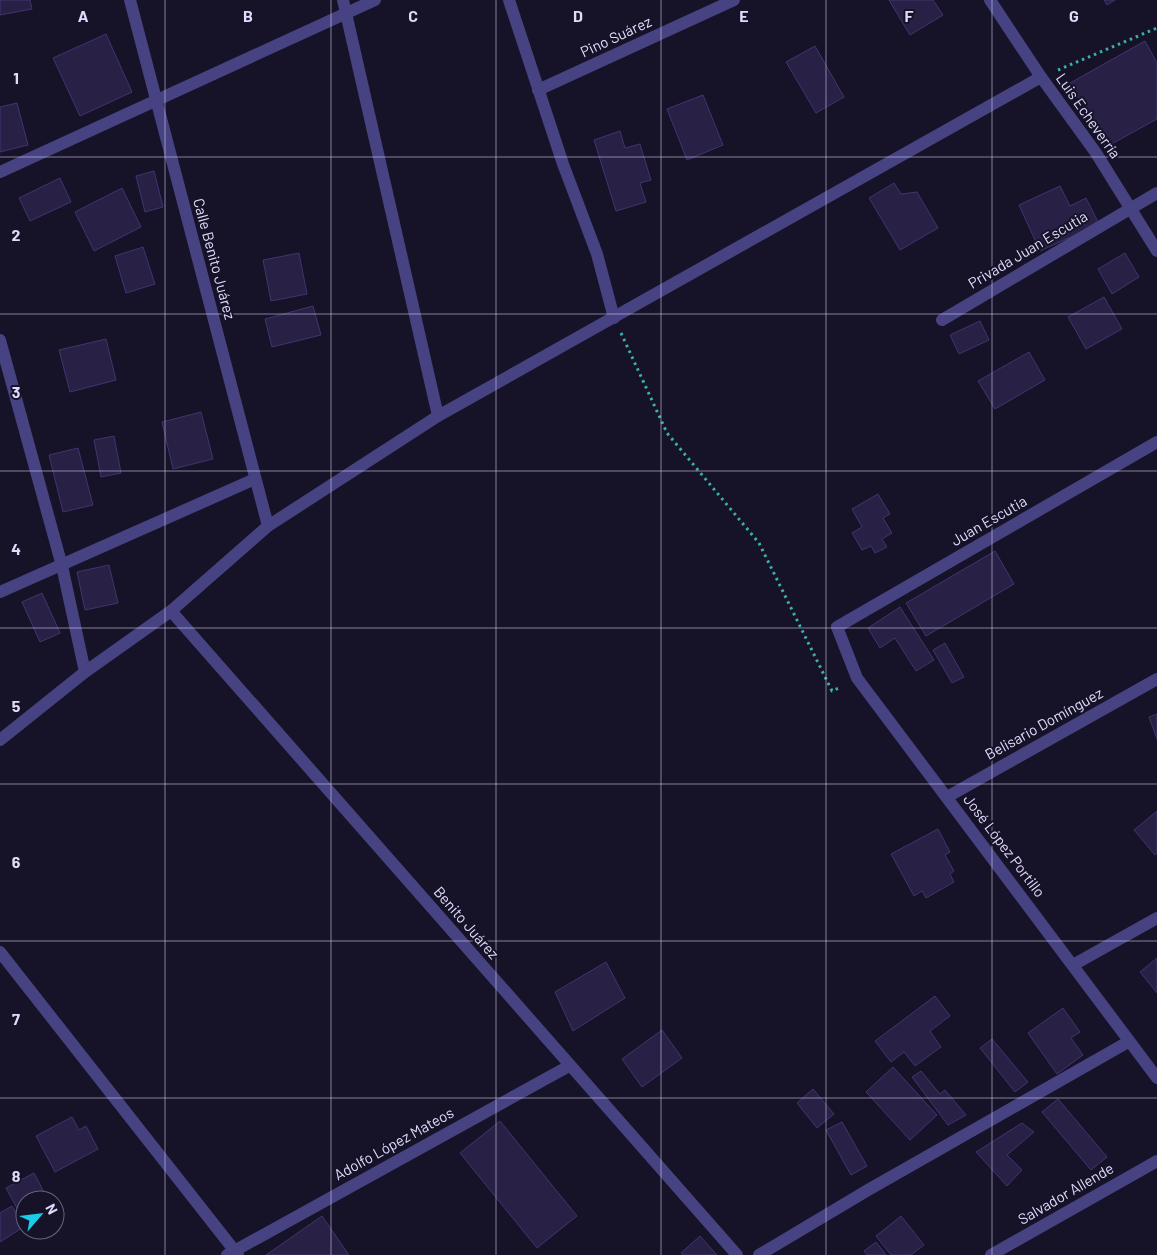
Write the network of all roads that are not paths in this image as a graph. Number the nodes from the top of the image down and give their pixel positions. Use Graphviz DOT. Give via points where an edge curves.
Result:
graph roads {
  1 [pos="130,0"];
  2 [pos="343,0"];
  3 [pos="375,0"];
  4 [pos="509,0"];
  5 [pos="734,0"];
  6 [pos="990,0"];
  7 [pos="347,13"];
  8 [pos="1041,78"];
  9 [pos="538,90"];
  10 [pos="156,100"];
  11 [pos="0,172"];
  12 [pos="1157,193"];
  13 [pos="1131,208"];
  14 [pos="1157,251"];
  15 [pos="614,318"];
  16 [pos="942,320"];
  17 [pos="0,340"];
  18 [pos="438,416"];
  19 [pos="1157,442"];
  20 [pos="254,479"];
  21 [pos="268,526"];
  22 [pos="62,566"];
  23 [pos="0,592"];
  24 [pos="171,611"];
  25 [pos="836,627"];
  26 [pos="85,672"];
  27 [pos="1157,679"];
  28 [pos="0,740"];
  29 [pos="947,797"];
  30 [pos="1157,918"];
  31 [pos="0,952"];
  32 [pos="1073,965"];
  33 [pos="1128,1042"];
  34 [pos="569,1066"];
  35 [pos="1157,1078"];
  36 [pos="1157,1161"];
  37 [pos="234,1254"];
  38 [pos="737,1255"];
  39 [pos="759,1255"];
  40 [pos="991,1255"];
  1 -- 10 [label="street, Calle Benito Juárez"];
  2 -- 7 [label="street"];
  3 -- 7 [label="street"];
  4 -- 9 [label="street"];
  5 -- 9 [label="street, Pino Suárez"];
  6 -- 8 [label="street, Luis Echeverría"];
  7 -- 10 [label="street"];
  7 -- 18 [label="street"];
  8 -- 13 [label="street, Luis Echeverría" via="1096,153"];
  8 -- 15 [label="street"];
  9 -- 15 [label="street" via="597,254"];
  10 -- 11 [label="street"];
  10 -- 20 [label="street, Calle Benito Juárez"];
  12 -- 13 [label="street, Privada Juan Escutia"];
  13 -- 14 [label="street, Luis Echeverría"];
  13 -- 16 [label="street, Privada Juan Escutia"];
  15 -- 18 [label="street"];
  17 -- 22 [label="street"];
  18 -- 21 [label="street"];
  19 -- 25 [label="street, Juan Escutia"];
  20 -- 21 [label="street, Calle Benito Juárez"];
  20 -- 22 [label="street"];
  21 -- 24 [label="street"];
  22 -- 23 [label="street"];
  22 -- 26 [label="street"];
  24 -- 26 [label="street"];
  24 -- 34 [label="street, Benito Juárez"];
  25 -- 29 [label="street, José López Portillo" via="858,678"];
  26 -- 28 [label="street"];
  27 -- 29 [label="street, Belisario Domínguez"];
  29 -- 32 [label="street, José López Portillo"];
  30 -- 32 [label="street"];
  31 -- 37 [label="street, Adolfo López Mateos"];
  32 -- 33 [label="street, José López Portillo"];
  33 -- 35 [label="street, José López Portillo"];
  33 -- 39 [label="street"];
  34 -- 37 [label="street, Adolfo López Mateos"];
  34 -- 38 [label="street, Benito Juárez"];
  36 -- 40 [label="street, Salvador Allende"];
}
